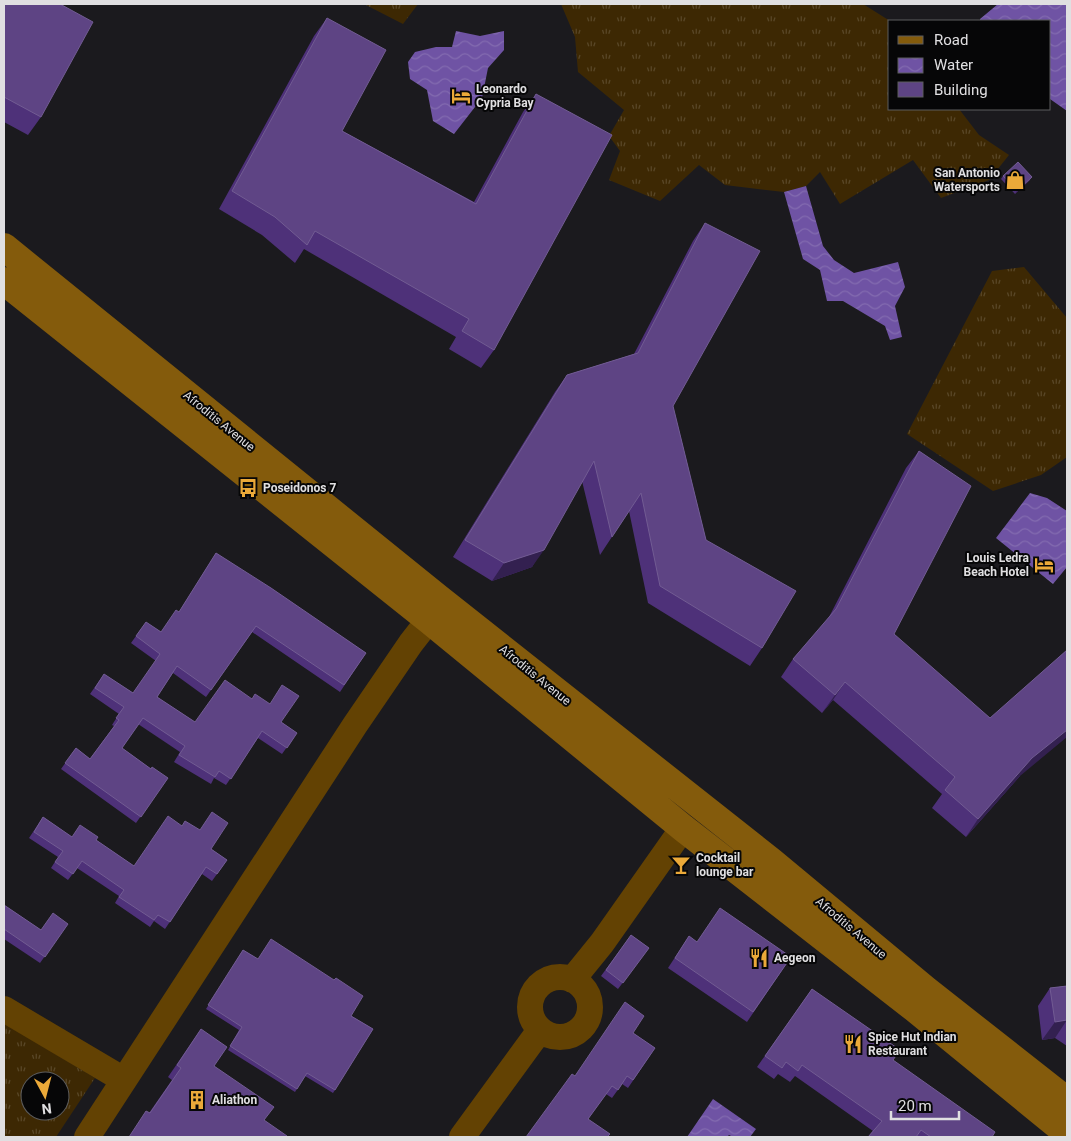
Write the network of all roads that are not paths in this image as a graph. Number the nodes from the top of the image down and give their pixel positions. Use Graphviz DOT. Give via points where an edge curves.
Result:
graph roads {
  1 [pos="4,247"];
  2 [pos="4,281"];
  3 [pos="430,620"];
  4 [pos="683,828"];
  5 [pos="572,980"];
  6 [pos="4,1009"];
  7 [pos="540,1030"];
  8 [pos="124,1080"];
  9 [pos="1067,1101"];
  10 [pos="1067,1133"];
  11 [pos="86,1137"];
  12 [pos="462,1137"];
  1 -- 9 [label="main road, Afroditis Avenue"];
  2 -- 3 [label="main road, Afroditis Avenue"];
  3 -- 4 [label="main road, Afroditis Avenue"];
  3 -- 8 [label="street" via="411,642 355,725"];
  4 -- 5 [label="street"];
  4 -- 10 [label="main road, Afroditis Avenue" via="914,1008"];
  5 -- 7 [label="street" via="552,978 532,995 532,1021"];
  5 -- 7 [label="street" via="588,998 589,1016 585,1024 562,1038"];
  6 -- 8 [label="street"];
  7 -- 12 [label="street"];
  8 -- 11 [label="street"];
}
